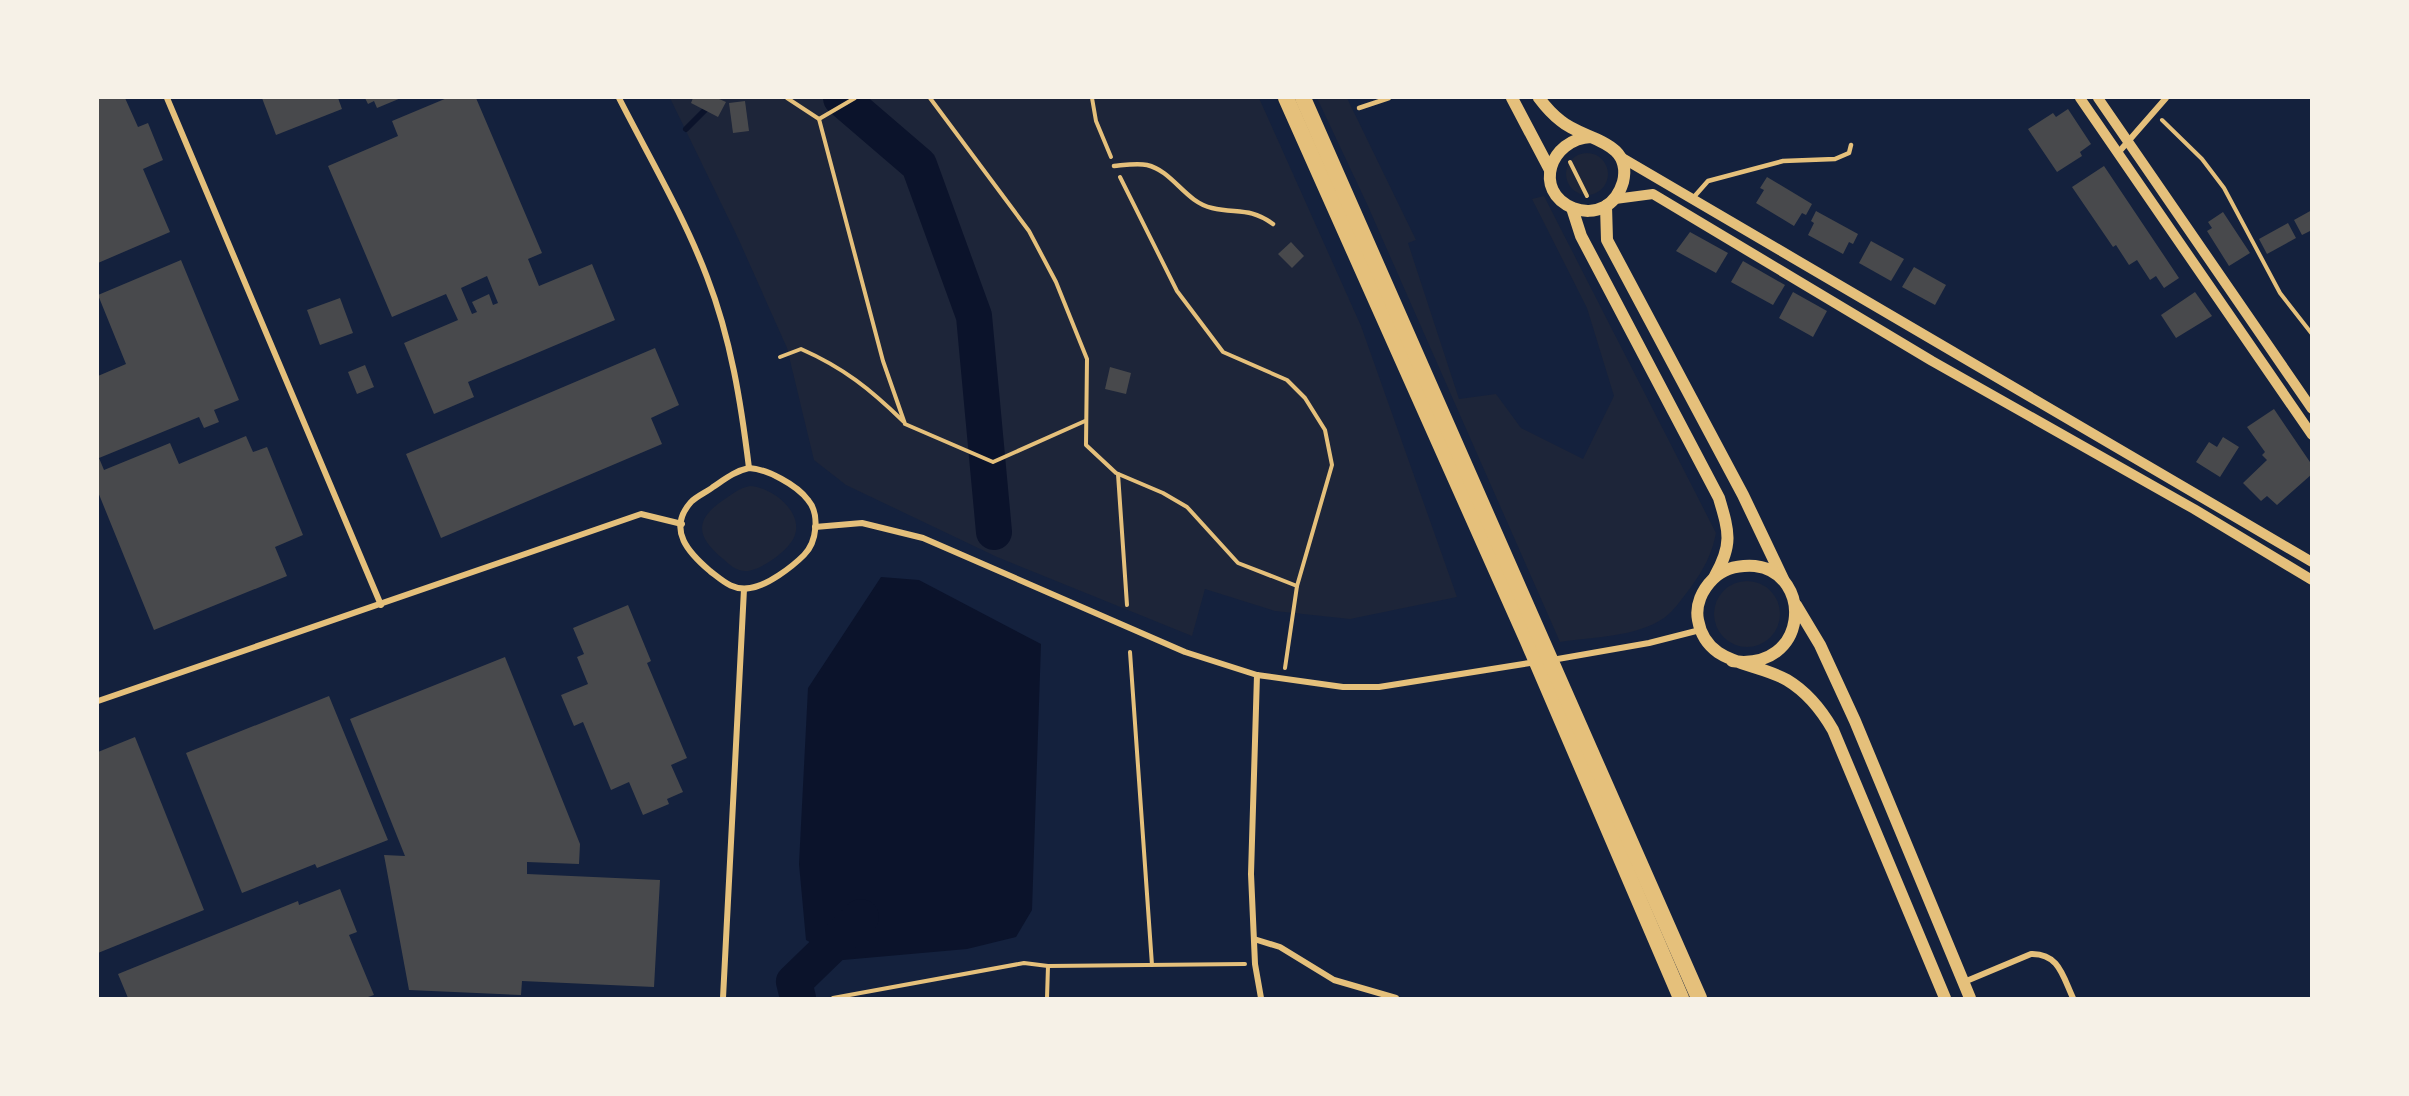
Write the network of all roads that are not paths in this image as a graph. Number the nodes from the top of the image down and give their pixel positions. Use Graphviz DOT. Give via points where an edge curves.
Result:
graph roads {
  1 [pos="168,98"];
  2 [pos="619,98"];
  3 [pos="1286,98"];
  4 [pos="1303,98"];
  5 [pos="1389,98"];
  6 [pos="1512,98"];
  7 [pos="1539,98"];
  8 [pos="2080,98"];
  9 [pos="2098,98"];
  10 [pos="2166,98"];
  11 [pos="1359,108"];
  12 [pos="1591,137"];
  13 [pos="2128,142"];
  14 [pos="1851,145"];
  15 [pos="2118,153"];
  16 [pos="1619,156"];
  17 [pos="1114,166"];
  18 [pos="1550,170"];
  19 [pos="1693,198"];
  20 [pos="1605,205"];
  21 [pos="1572,208"];
  22 [pos="1273,224"];
  23 [pos="2311,408"];
  24 [pos="2298,416"];
  25 [pos="2312,435"];
  26 [pos="749,468"];
  27 [pos="682,524"];
  28 [pos="815,527"];
  29 [pos="2312,562"];
  30 [pos="1714,577"];
  31 [pos="2312,580"];
  32 [pos="1785,583"];
  33 [pos="744,589"];
  34 [pos="1794,600"];
  35 [pos="381,605"];
  36 [pos="1700,630"];
  37 [pos="1534,636"];
  38 [pos="1732,661"];
  39 [pos="1257,675"];
  40 [pos="1554,681"];
  41 [pos="98,701"];
  42 [pos="1254,939"];
  43 [pos="1964,982"];
  44 [pos="723,999"];
  45 [pos="1261,999"];
  46 [pos="1396,999"];
  47 [pos="1681,999"];
  48 [pos="1700,999"];
  49 [pos="1944,999"];
  50 [pos="1970,999"];
  51 [pos="2073,999"];
  1 -- 35 [label="street"];
  2 -- 26 [label="street" via="707,277 740,394"];
  3 -- 37 [label="highway"];
  4 -- 37 [label="highway"];
  5 -- 11 [label="lane"];
  6 -- 18 [label="main road"];
  7 -- 12 [label="main road" via="1562,122"];
  8 -- 15 [label="street"];
  9 -- 13 [label="street"];
  10 -- 13 [label="street"];
  12 -- 16 [label="main road" via="1602,140"];
  12 -- 18 [label="main road" via="1563,147"];
  13 -- 15 [label="street"];
  13 -- 23 [label="street"];
  14 -- 19 [label="lane" via="1849,153 1835,159 1783,161 1708,181"];
  15 -- 24 [label="street"];
  16 -- 19 [label="street"];
  16 -- 20 [label="main road" via="1624,178"];
  17 -- 22 [label="lane" via="1146,165 1162,172 1191,199 1212,208 1259,214"];
  18 -- 21 [label="main road" via="1555,193"];
  19 -- 29 [label="street"];
  20 -- 21 [label="main road"];
  20 -- 31 [label="street" via="1653,194 1932,361"];
  20 -- 32 [label="main road" via="1607,240 1743,495"];
  21 -- 30 [label="main road" via="1581,236 1719,498 1729,530 1728,553"];
  23 -- 24 [label="street"];
  24 -- 25 [label="street"];
  26 -- 27 [label="street" via="730,475 691,502"];
  26 -- 28 [label="street" via="771,472 808,499"];
  27 -- 33 [label="street" via="683,543 688,552 726,584"];
  27 -- 35 [label="street" via="641,514"];
  28 -- 33 [label="street" via="804,555 762,585"];
  28 -- 39 [label="street" via="862,523 923,538 1185,652"];
  30 -- 32 [label="main road" via="1743,565 1773,573"];
  30 -- 36 [label="main road" via="1699,601"];
  32 -- 34 [label="main road"];
  33 -- 44 [label="street"];
  34 -- 38 [label="main road" via="1793,630 1781,649 1762,661"];
  34 -- 43 [label="main road" via="1820,645 1855,722"];
  35 -- 41 [label="street"];
  36 -- 38 [label="main road" via="1718,654"];
  36 -- 39 [label="street" via="1588,654 1379,687 1343,687"];
  37 -- 40 [label="highway"];
  38 -- 49 [label="main road" via="1774,673 1822,711"];
  39 -- 42 [label="street" via="1251,874"];
  40 -- 47 [label="highway"];
  40 -- 48 [label="highway"];
  42 -- 45 [label="street"];
  42 -- 46 [label="street" via="1280,947 1334,980"];
  43 -- 50 [label="main road"];
  43 -- 51 [label="street" via="2041,953 2049,955 2059,967"];
}
